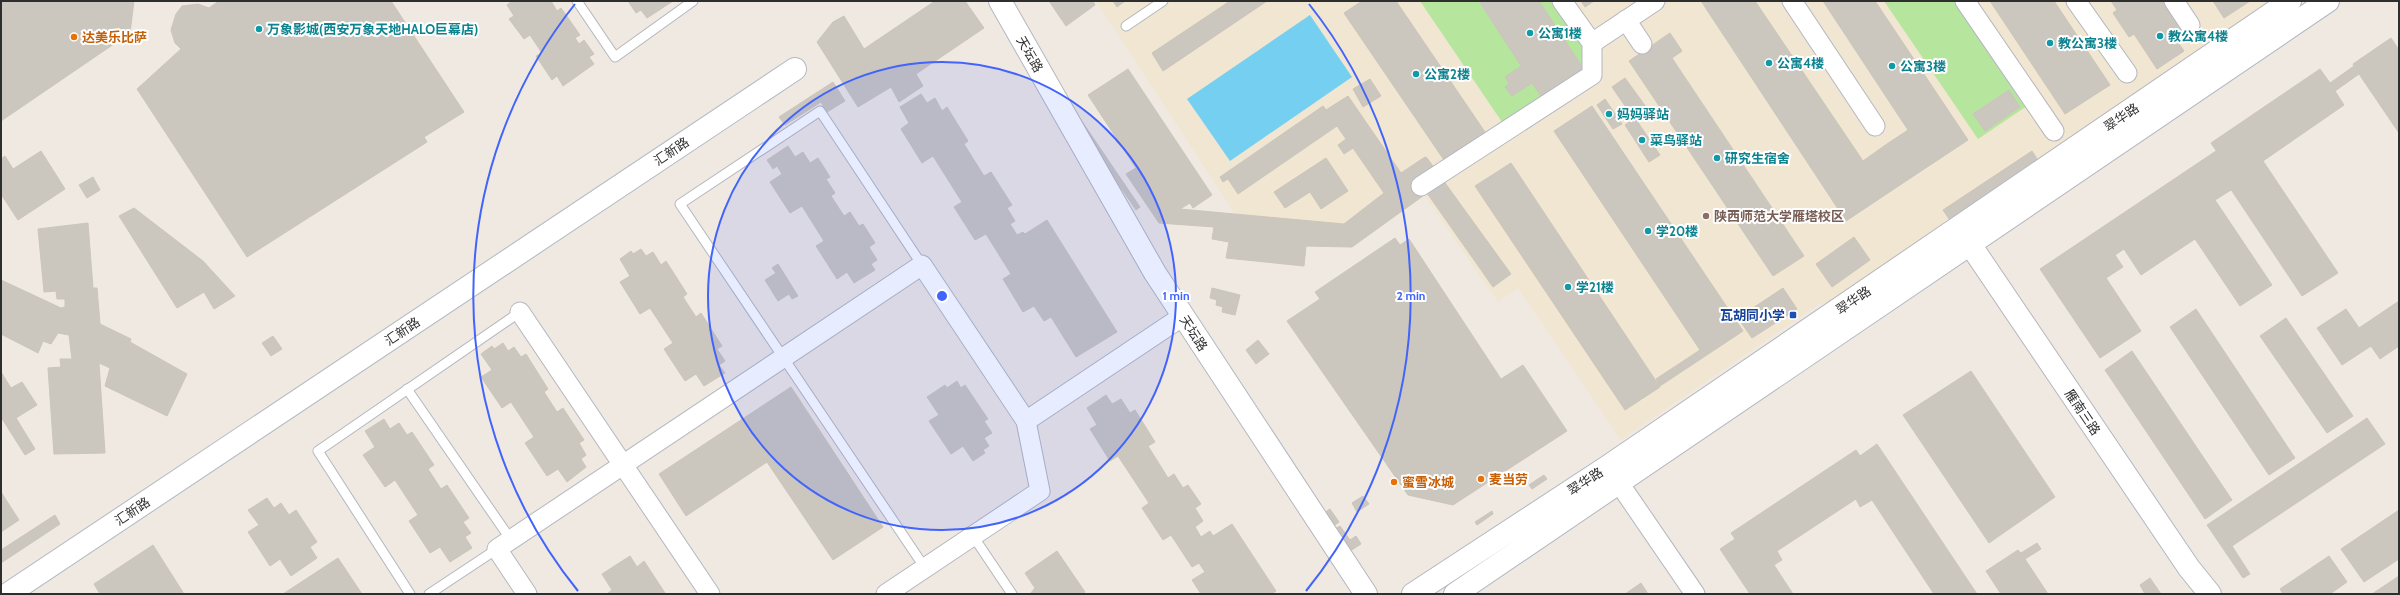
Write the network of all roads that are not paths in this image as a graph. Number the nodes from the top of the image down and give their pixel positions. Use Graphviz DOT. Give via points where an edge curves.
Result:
graph roads {
  1 [pos="577,1"];
  2 [pos="693,1"];
  3 [pos="1000,1"];
  4 [pos="1163,1"];
  5 [pos="1562,1"];
  6 [pos="1655,1"];
  7 [pos="1792,1"];
  8 [pos="1965,1"];
  9 [pos="2076,1"];
  10 [pos="2174,1"];
  11 [pos="2290,1"];
  12 [pos="2328,1"];
  13 [pos="1626,20"];
  14 [pos="2190,24"];
  15 [pos="1126,26"];
  16 [pos="1592,43"];
  17 [pos="1642,44"];
  18 [pos="795,69"];
  19 [pos="2127,73"];
  20 [pos="1875,126"];
  21 [pos="2054,131"];
  22 [pos="1422,186"];
  23 [pos="1964,236"];
  24 [pos="922,265"];
  25 [pos="520,312"];
  26 [pos="1183,316"];
  27 [pos="783,358"];
  28 [pos="408,389"];
  29 [pos="1026,421"];
  30 [pos="623,465"];
  31 [pos="1620,483"];
  32 [pos="973,536"];
  33 [pos="504,544"];
  34 [pos="925,568"];
  35 [pos="889,593"];
  36 [pos="8,594"];
  37 [pos="410,594"];
  38 [pos="429,594"];
  39 [pos="527,594"];
  40 [pos="710,594"];
  41 [pos="1012,594"];
  42 [pos="1366,594"];
  43 [pos="1413,594"];
  44 [pos="1455,594"];
  45 [pos="1695,594"];
  46 [pos="2210,594"];
  1 -- 2 [label="lane" via="615,57"];
  3 -- 26 [label="main road, 天坛路" via="1155,273"];
  4 -- 15 [label="lane"];
  5 -- 16 [label="street"];
  6 -- 13 [label="street"];
  7 -- 20 [label="street"];
  8 -- 21 [label="street"];
  9 -- 19 [label="street"];
  10 -- 14 [label="street"];
  11 -- 23 [label="main road, 翠华路"];
  12 -- 23 [label="main road, 翠华路"];
  13 -- 16 [label="street"];
  13 -- 17 [label="street"];
  16 -- 22 [label="street" via="1592,75"];
  18 -- 36 [label="main road, 汇新路"];
  23 -- 31 [label="main road, 翠华路"];
  23 -- 43 [label="main road, 翠华路"];
  23 -- 46 [label="main road, 雁南三路"];
  24 -- 27 [label="street"];
  24 -- 27 [label="lane" via="820,111 680,204"];
  24 -- 29 [label="street"];
  25 -- 28 [label="lane"];
  25 -- 30 [label="street"];
  26 -- 29 [label="street"];
  26 -- 42 [label="main road, 天坛路"];
  27 -- 30 [label="street"];
  27 -- 34 [label="lane"];
  28 -- 33 [label="lane"];
  28 -- 37 [label="lane" via="318,451"];
  29 -- 32 [label="street" via="1040,491"];
  30 -- 33 [label="street"];
  30 -- 40 [label="street"];
  31 -- 44 [label="main road, 翠华路"];
  31 -- 45 [label="street"];
  32 -- 34 [label="street"];
  32 -- 41 [label="lane"];
  33 -- 38 [label="lane"];
  33 -- 39 [label="street"];
  34 -- 35 [label="street"];
}
